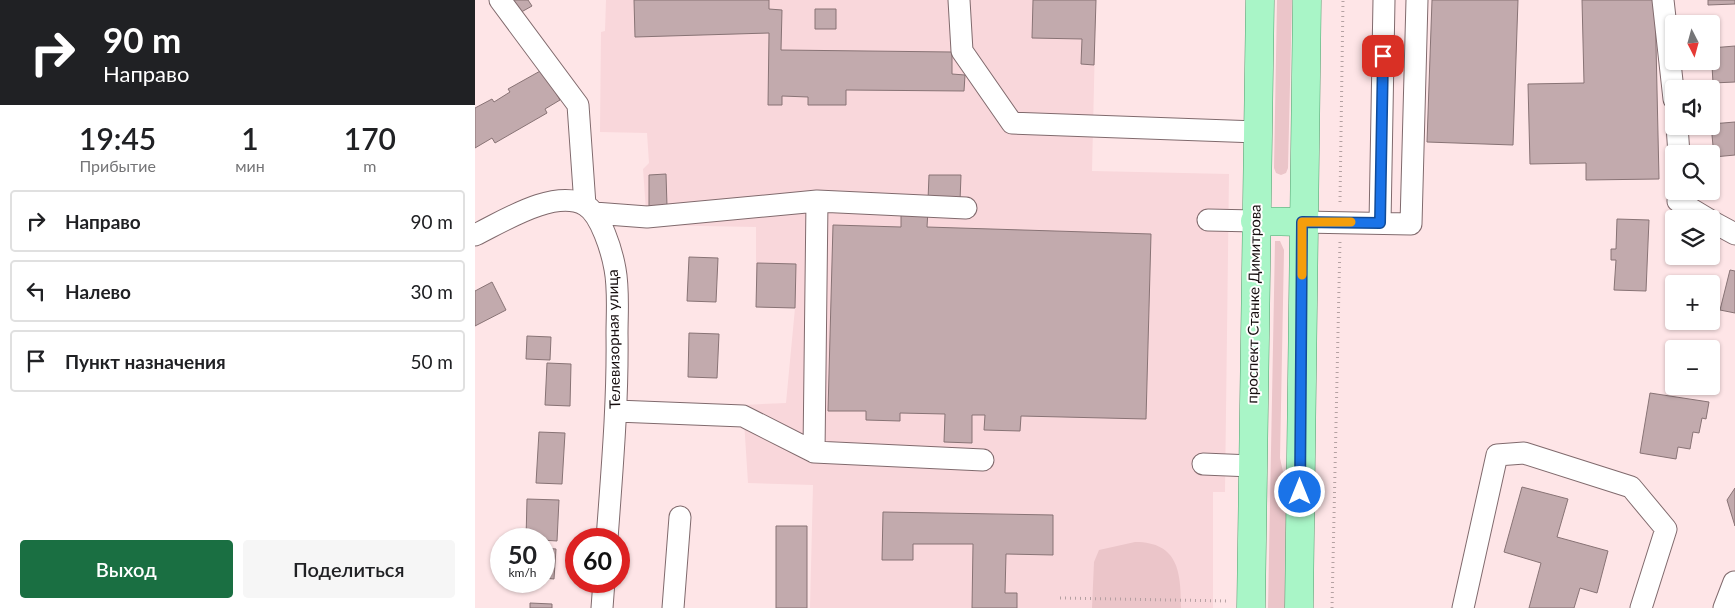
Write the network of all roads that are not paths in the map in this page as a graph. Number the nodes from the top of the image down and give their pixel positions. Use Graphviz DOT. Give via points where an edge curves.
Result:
graph roads {
  1 [pos="500,0"];
  2 [pos="959,0"];
  3 [pos="1260,0"];
  4 [pos="1307,0"];
  5 [pos="1385,0"];
  6 [pos="1417,0"];
  7 [pos="1663,0"];
  8 [pos="1672,80"];
  9 [pos="1257,132"];
  10 [pos="1683,200"];
  11 [pos="817,201"];
  12 [pos="966,208"];
  13 [pos="589,209"];
  14 [pos="1697,210"];
  15 [pos="1208,220"];
  16 [pos="1255,221"];
  17 [pos="1302,222"];
  18 [pos="1380,223"];
  19 [pos="1720,226"];
  20 [pos="1735,234"];
  21 [pos="475,235"];
  22 [pos="615,411"];
  23 [pos="814,452"];
  24 [pos="983,460"];
  25 [pos="1203,464"];
  26 [pos="1252,466"];
  27 [pos="680,517"];
  28 [pos="608,528"];
  29 [pos="1734,582"];
  30 [pos="603,593"];
  31 [pos="1239,605"];
  32 [pos="602,608"];
  33 [pos="673,608"];
  34 [pos="1299,608"];
  35 [pos="1463,608"];
  36 [pos="1641,608"];
  37 [pos="1723,608"];
  1 -- 13 [label="street" via="578,106"];
  2 -- 9 [label="street" via="962,51 1012,124"];
  3 -- 9 [label="main road, проспект Станке Димитрова"];
  4 -- 17 [label="main road"];
  5 -- 18 [label="street"];
  6 -- 18 [label="street" via="1411,224"];
  7 -- 8 [label="street"];
  9 -- 16 [label="main road, проспект Станке Димитрова"];
  10 -- 14 [label="street"];
  11 -- 12 [label="street"];
  11 -- 13 [label="street" via="647,217"];
  11 -- 23 [label="street"];
  13 -- 21 [label="street" via="562,201 542,204"];
  13 -- 22 [label="street, Телевизорная улица" via="600,222 615,269 618,381"];
  15 -- 16 [label="street"];
  16 -- 17 [label="main road"];
  16 -- 26 [label="main road, проспект Станке Димитрова"];
  17 -- 18 [label="street"];
  17 -- 34 [label="main road"];
  19 -- 20 [label="street"];
  22 -- 23 [label="street" via="743,416"];
  22 -- 28 [label="street, Телевизорная улица"];
  23 -- 24 [label="street"];
  25 -- 26 [label="street"];
  26 -- 31 [label="main road, проспект Станке Димитрова"];
  27 -- 33 [label="street"];
  29 -- 37 [label="street"];
  30 -- 32 [label="street"];
  35 -- 36 [label="street" via="1497,455 1524,453 1631,487 1666,530"];
}
